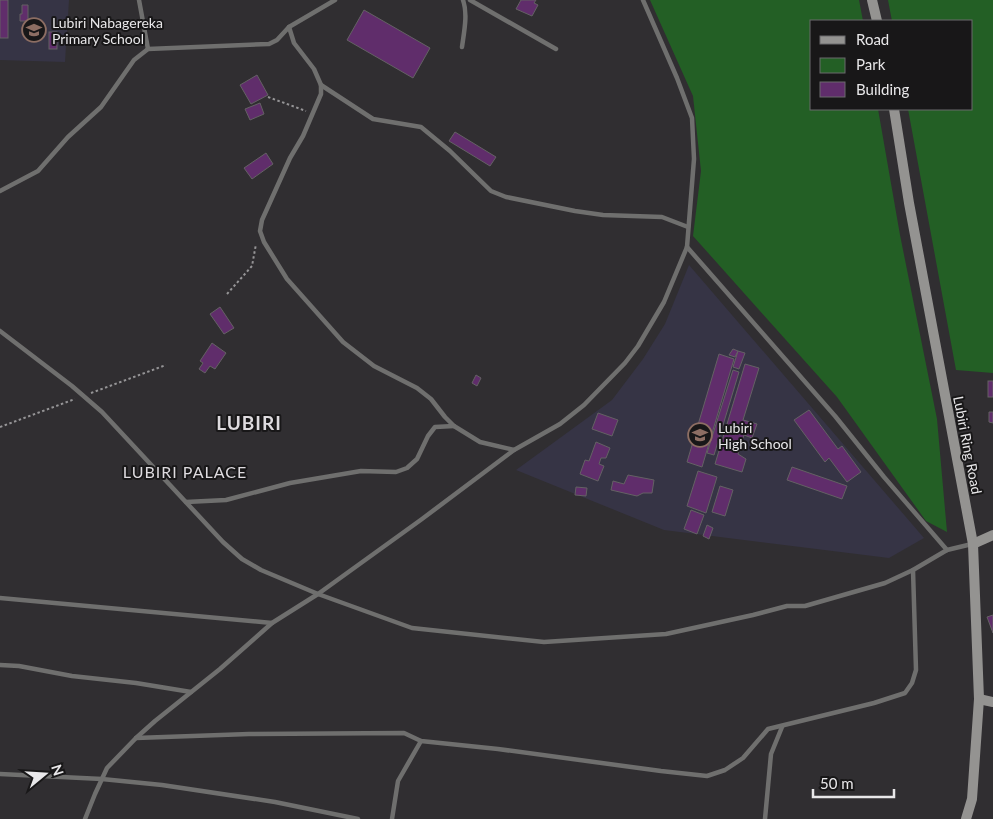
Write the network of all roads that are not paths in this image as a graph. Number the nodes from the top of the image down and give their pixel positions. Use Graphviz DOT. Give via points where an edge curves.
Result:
graph roads {
  1 [pos="139,0"];
  2 [pos="335,0"];
  3 [pos="462,0"];
  4 [pos="470,0"];
  5 [pos="643,0"];
  6 [pos="872,0"];
  7 [pos="877,20"];
  8 [pos="289,27"];
  9 [pos="462,47"];
  10 [pos="148,49"];
  11 [pos="556,49"];
  12 [pos="321,85"];
  13 [pos="894,110"];
  14 [pos="0,191"];
  15 [pos="688,227"];
  16 [pos="687,248"];
  17 [pos="0,331"];
  18 [pos="454,426"];
  19 [pos="514,450"];
  20 [pos="186,502"];
  21 [pos="993,535"];
  22 [pos="973,544"];
  23 [pos="947,550"];
  24 [pos="913,570"];
  25 [pos="318,594"];
  26 [pos="0,598"];
  27 [pos="272,623"];
  28 [pos="0,665"];
  29 [pos="191,692"];
  30 [pos="979,699"];
  31 [pos="993,702"];
  32 [pos="782,727"];
  33 [pos="136,738"];
  34 [pos="421,741"];
  35 [pos="0,774"];
  36 [pos="102,779"];
  37 [pos="85,819"];
  38 [pos="358,819"];
  39 [pos="392,819"];
  40 [pos="765,819"];
  41 [pos="966,819"];
  1 -- 10 [label="lane"];
  2 -- 8 [label="lane"];
  3 -- 9 [label="lane" via="465,6"];
  4 -- 11 [label="lane"];
  5 -- 15 [label="lane" via="692,118 694,159"];
  6 -- 7 [label="main road"];
  8 -- 10 [label="lane" via="269,44"];
  8 -- 12 [label="lane" via="294,43 311,62"];
  10 -- 14 [label="lane" via="134,60 101,107 38,170"];
  12 -- 15 [label="lane" via="373,119 421,127 490,191 575,211 662,216"];
  12 -- 18 [label="lane" via="313,114 262,220 260,231 264,242 287,279 344,342 374,366 417,388"];
  13 -- 22 [label="main road, Lubiri Ring Road"];
  15 -- 16 [label="lane"];
  16 -- 19 [label="lane" via="664,302 625,363 584,405 560,424"];
  16 -- 23 [label="lane"];
  17 -- 20 [label="lane" via="102,412"];
  18 -- 19 [label="lane" via="480,442"];
  18 -- 20 [label="lane" via="435,427 417,459 396,472 362,471 290,483 226,500"];
  19 -- 25 [label="lane"];
  20 -- 25 [label="lane" via="242,559"];
  21 -- 22 [label="main road"];
  22 -- 23 [label="lane"];
  22 -- 30 [label="main road, Lubiri Ring Road"];
  23 -- 24 [label="lane"];
  24 -- 25 [label="lane" via="885,583 805,606 787,606 666,634 544,642 412,628"];
  24 -- 32 [label="lane" via="916,670 905,693"];
  25 -- 27 [label="lane"];
  26 -- 27 [label="lane"];
  27 -- 29 [label="lane"];
  28 -- 29 [label="lane"];
  29 -- 33 [label="lane"];
  30 -- 31 [label="main road"];
  30 -- 41 [label="main road, Lubiri Ring Road" via="972,799"];
  32 -- 34 [label="lane" via="768,729 743,758 725,770 707,776"];
  32 -- 40 [label="lane" via="771,754"];
  33 -- 34 [label="lane" via="404,733"];
  33 -- 36 [label="lane" via="107,768"];
  34 -- 39 [label="lane" via="398,781"];
  35 -- 36 [label="lane"];
  36 -- 37 [label="lane"];
  36 -- 38 [label="lane" via="275,802"];
}
